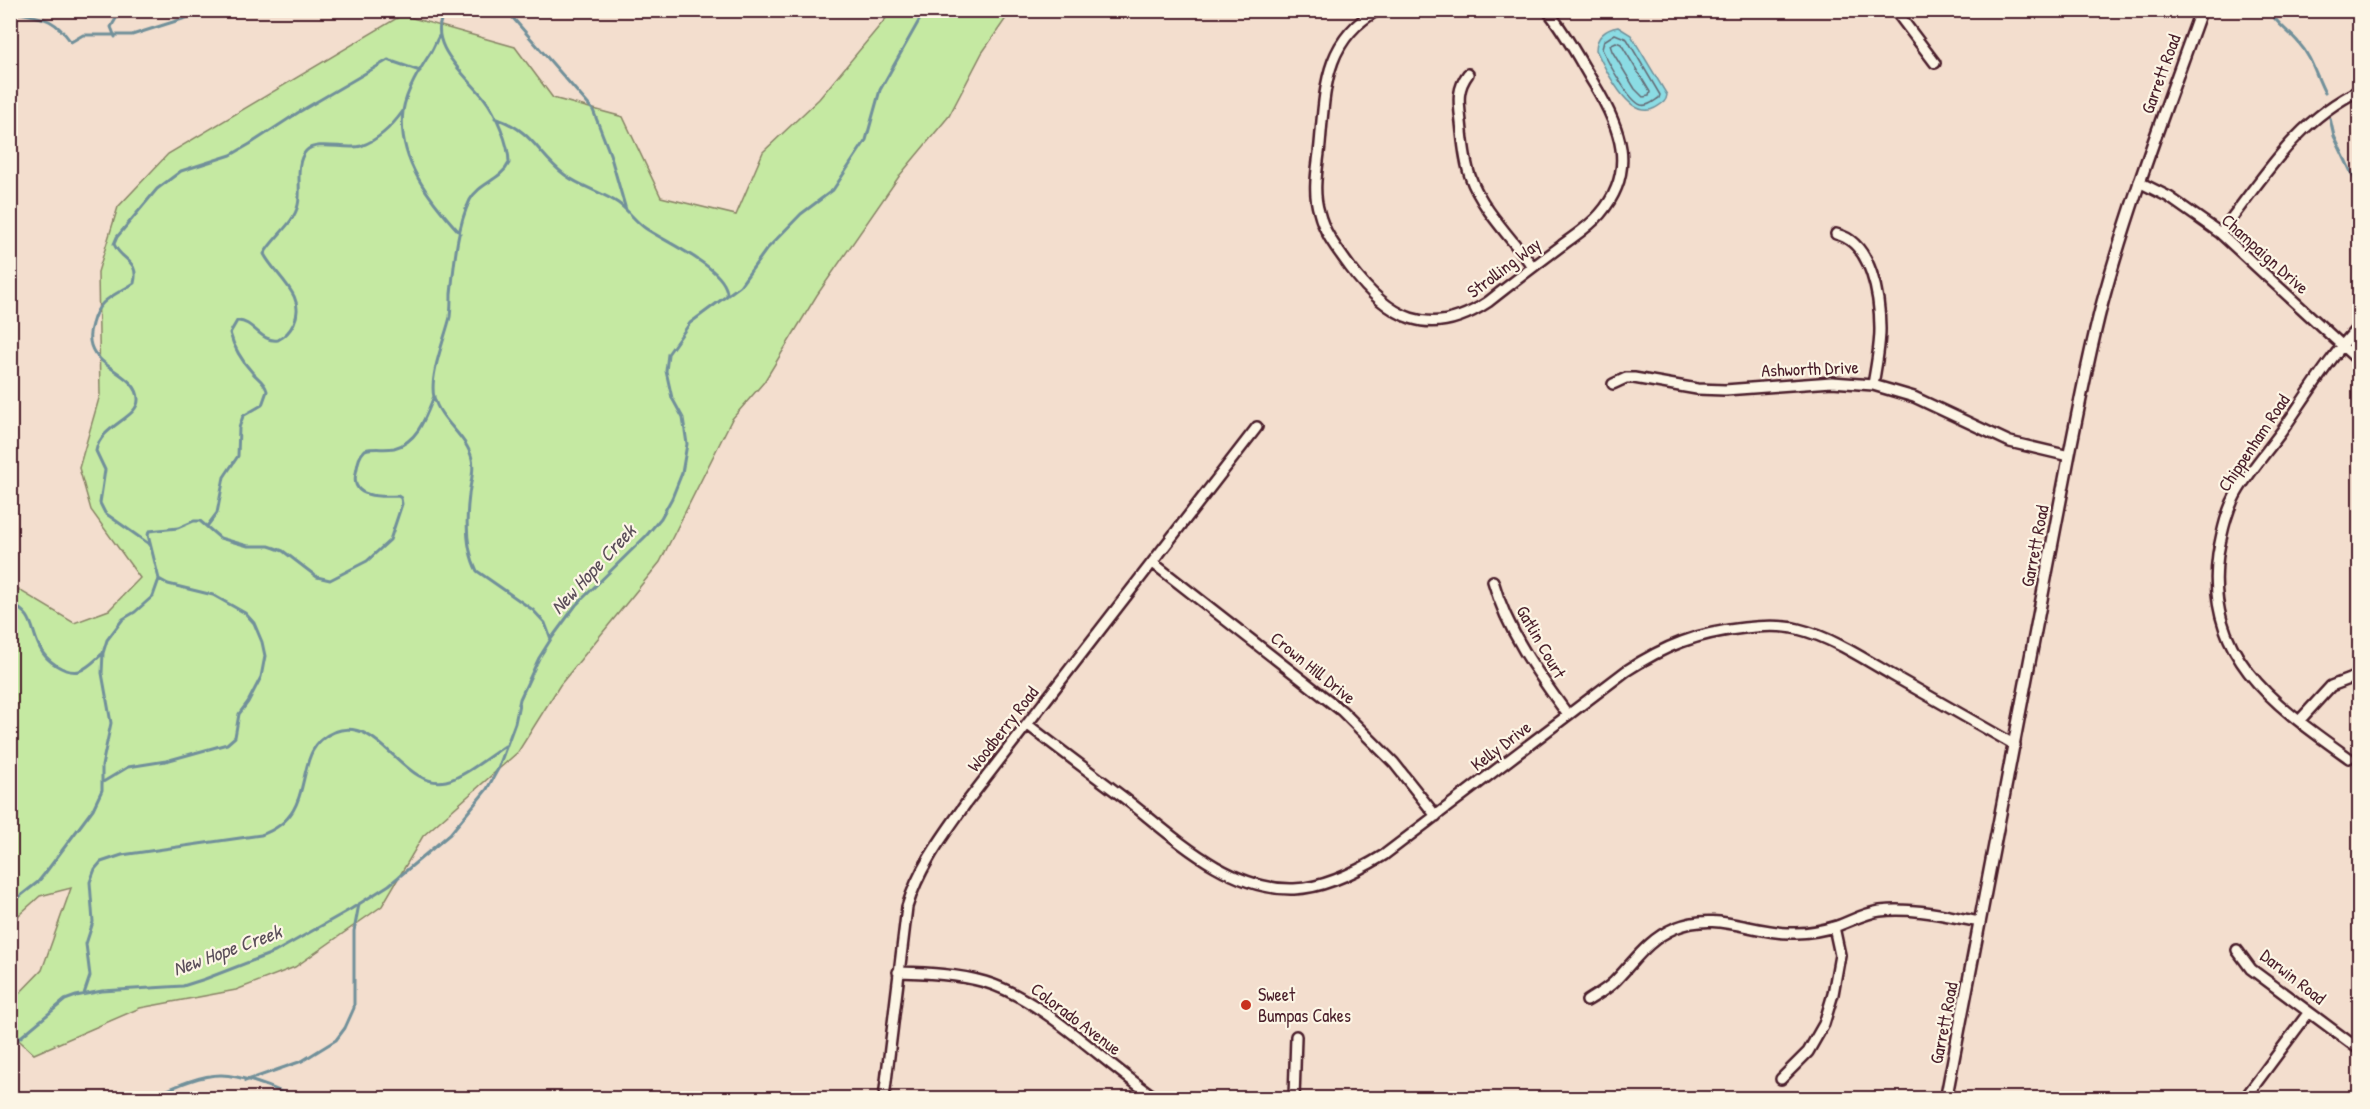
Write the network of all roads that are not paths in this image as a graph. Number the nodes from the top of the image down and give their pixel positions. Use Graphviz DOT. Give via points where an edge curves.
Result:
graph roads {
  1 [pos="1378,10"];
  2 [pos="1546,10"];
  3 [pos="1895,10"];
  4 [pos="2201,10"];
  5 [pos="1935,63"];
  6 [pos="1468,74"];
  7 [pos="2360,90"];
  8 [pos="2139,182"];
  9 [pos="2220,233"];
  10 [pos="1836,234"];
  11 [pos="1533,267"];
  12 [pos="2360,325"];
  13 [pos="2341,346"];
  14 [pos="2360,362"];
  15 [pos="1613,384"];
  16 [pos="1873,385"];
  17 [pos="1257,427"];
  18 [pos="2068,456"];
  19 [pos="1153,563"];
  20 [pos="1493,581"];
  21 [pos="2360,675"];
  22 [pos="1568,715"];
  23 [pos="2299,721"];
  24 [pos="1028,725"];
  25 [pos="2015,745"];
  26 [pos="2349,758"];
  27 [pos="1436,816"];
  28 [pos="1980,922"];
  29 [pos="1834,927"];
  30 [pos="2237,950"];
  31 [pos="898,972"];
  32 [pos="1587,1001"];
  33 [pos="2309,1012"];
  34 [pos="1296,1036"];
  35 [pos="2360,1050"];
  36 [pos="1781,1078"];
  37 [pos="884,1098"];
  38 [pos="1156,1098"];
  39 [pos="1294,1098"];
  40 [pos="1946,1098"];
  41 [pos="2245,1098"];
  1 -- 11 [label="street, Strolling Way" via="1348,34 1328,75 1316,187 1318,210 1329,238 1376,298 1390,309 1417,320 1446,320 1474,312"];
  2 -- 11 [label="street, Strolling Way" via="1612,116 1620,138 1622,161 1618,183 1600,214"];
  3 -- 5 [label="street"];
  4 -- 8 [label="street, Garrett Road"];
  6 -- 11 [label="street" via="1458,97 1471,178"];
  7 -- 9 [label="street" via="2330,106 2298,133"];
  8 -- 9 [label="street, Champaign Drive" via="2169,197"];
  8 -- 18 [label="street, Garrett Road" via="2102,304"];
  9 -- 13 [label="street, Champaign Drive"];
  10 -- 16 [label="street" via="1848,239 1862,253 1875,290 1880,330"];
  12 -- 13 [label="street, Chippenham Road"];
  13 -- 14 [label="street, Champaign Drive"];
  13 -- 23 [label="street, Chippenham Road" via="2239,490 2224,524 2216,574 2218,602 2235,655 2265,692"];
  15 -- 16 [label="street, Ashworth Drive" via="1634,378 1725,390 1832,382"];
  16 -- 18 [label="street, Ashworth Drive" via="1914,397 2010,442"];
  17 -- 19 [label="street, Woodberry Road"];
  18 -- 25 [label="street, Garrett Road"];
  19 -- 24 [label="street, Woodberry Road"];
  19 -- 27 [label="street, Crown Hill Drive" via="1342,711 1394,763"];
  20 -- 22 [label="street, Gatlin Court" via="1527,658"];
  21 -- 23 [label="street" via="2331,686"];
  22 -- 25 [label="street, Kelly Drive" via="1626,671 1682,640 1706,632 1781,626 1812,633 1857,654"];
  22 -- 27 [label="street, Kelly Drive"];
  23 -- 26 [label="street, Chippenham Road"];
  24 -- 27 [label="street, Kelly Drive" via="1193,851 1232,874 1276,887 1295,889 1363,868"];
  24 -- 31 [label="street, Woodberry Road" via="926,861 907,907"];
  25 -- 28 [label="street, Garrett Road"];
  28 -- 29 [label="street" via="1925,912 1880,911"];
  28 -- 40 [label="street, Garrett Road"];
  29 -- 32 [label="street" via="1791,933 1727,921 1677,927 1650,944 1612,984"];
  29 -- 36 [label="street" via="1840,955 1824,1024 1808,1052"];
  30 -- 33 [label="street, Darwin Road" via="2251,969"];
  31 -- 37 [label="street, Woodberry Road"];
  31 -- 38 [label="street, Colorado Avenue" via="972,979 1014,994"];
  33 -- 35 [label="street, Darwin Road"];
  33 -- 41 [label="street"];
  34 -- 39 [label="street"];
}
